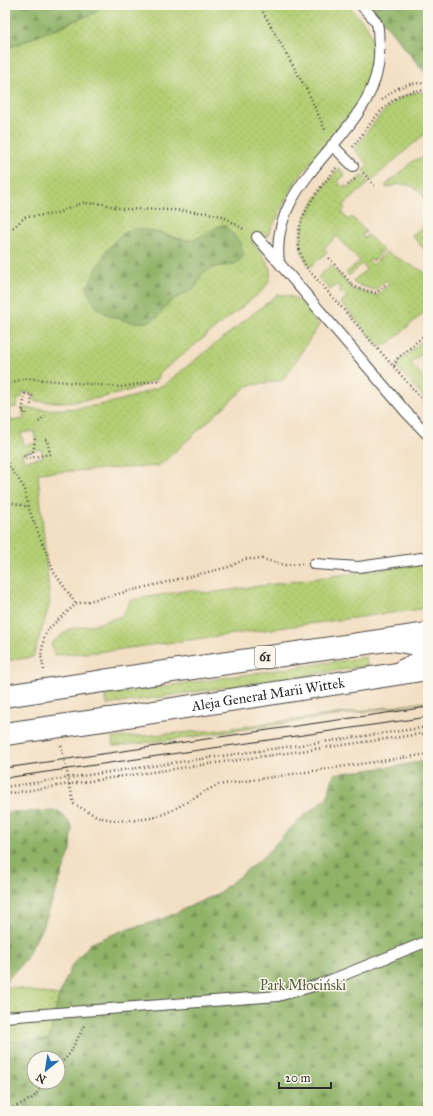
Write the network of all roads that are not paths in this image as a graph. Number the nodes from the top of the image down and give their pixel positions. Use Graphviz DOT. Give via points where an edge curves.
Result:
graph roads {
  1 [pos="361,5"];
  2 [pos="332,145"];
  3 [pos="353,166"];
  4 [pos="257,237"];
  5 [pos="278,262"];
  6 [pos="428,435"];
  7 [pos="428,557"];
  8 [pos="314,564"];
  9 [pos="428,634"];
  10 [pos="368,643"];
  11 [pos="428,669"];
  12 [pos="376,678"];
  13 [pos="5,696"];
  14 [pos="5,734"];
  15 [pos="428,941"];
  16 [pos="5,1017"];
  1 -- 2 [label="lane" via="377,24 380,56 377,75 363,106"];
  2 -- 3 [label="lane"];
  2 -- 5 [label="lane" via="300,187 282,222 276,246"];
  4 -- 5 [label="lane"];
  5 -- 6 [label="lane"];
  7 -- 8 [label="lane" via="359,568"];
  9 -- 10 [label="main road, 61"];
  10 -- 12 [label="lane" via="428,652"];
  10 -- 13 [label="main road, 61, bridge"];
  11 -- 12 [label="main road, Aleja Generał Marii Wittek"];
  12 -- 14 [label="main road, Aleja Generał Marii Wittek, bridge"];
  15 -- 16 [label="lane" via="322,984 278,996"];
}
